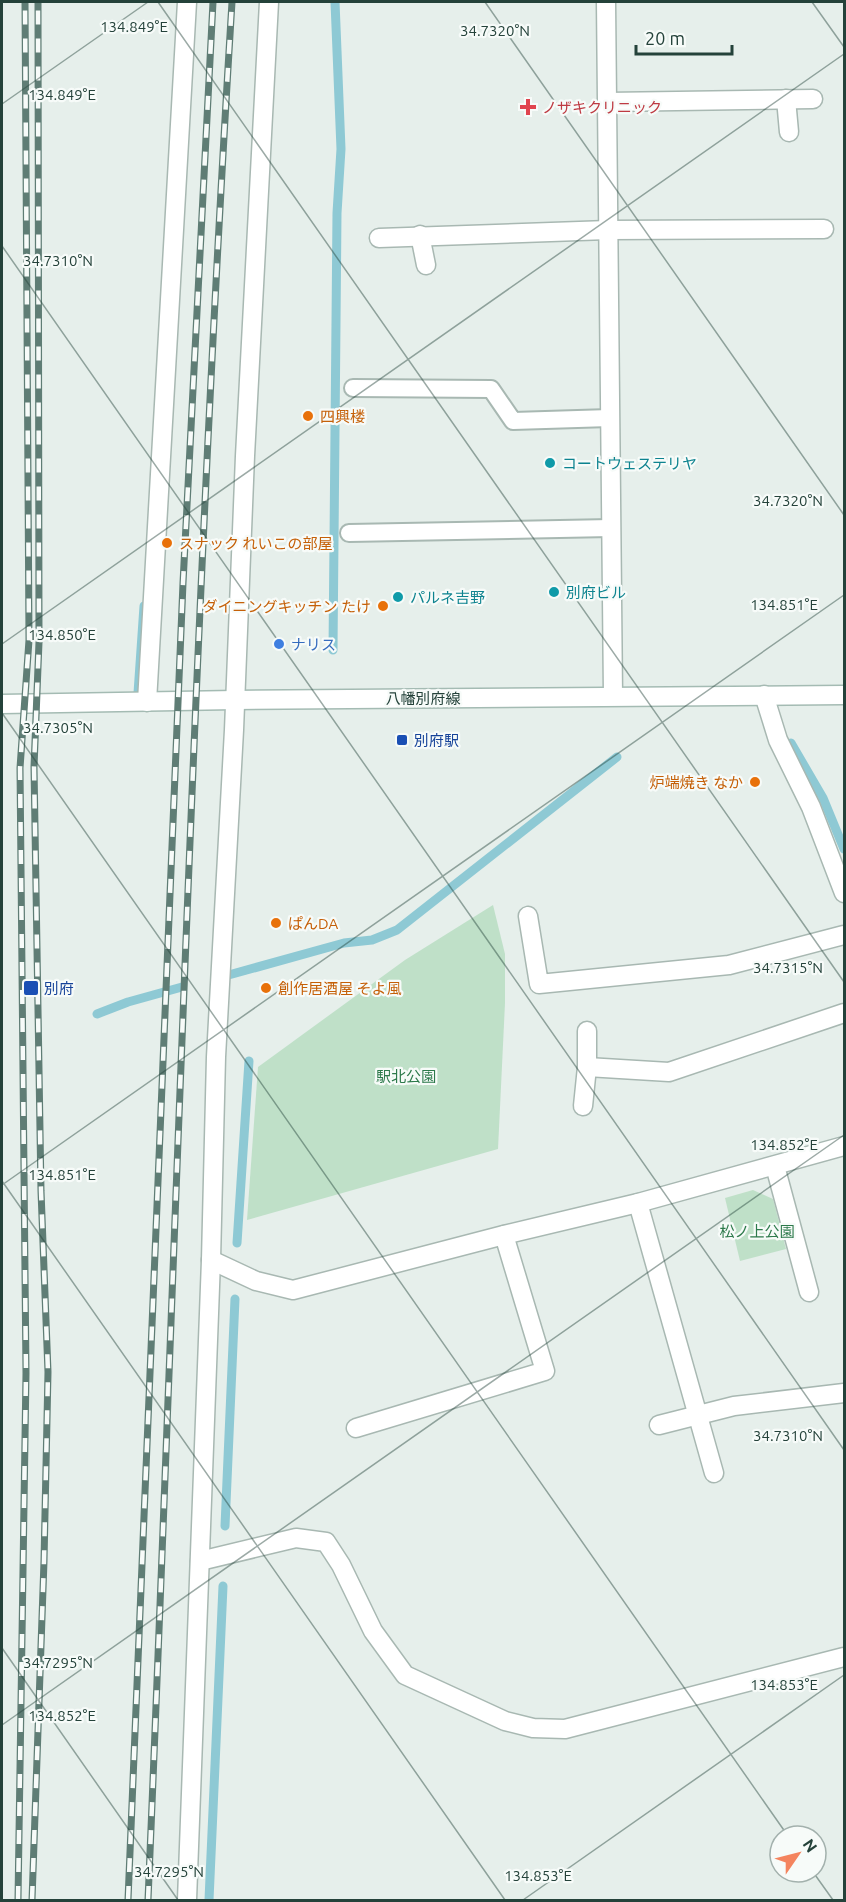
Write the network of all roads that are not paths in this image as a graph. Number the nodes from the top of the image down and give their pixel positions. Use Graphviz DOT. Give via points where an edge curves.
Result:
graph roads {
  1 [pos="187,2"];
  2 [pos="269,2"];
  3 [pos="606,2"];
  4 [pos="786,99"];
  5 [pos="813,99"];
  6 [pos="607,102"];
  7 [pos="789,132"];
  8 [pos="824,229"];
  9 [pos="608,230"];
  10 [pos="420,236"];
  11 [pos="379,238"];
  12 [pos="426,265"];
  13 [pos="353,388"];
  14 [pos="610,418"];
  15 [pos="611,528"];
  16 [pos="349,532"];
  17 [pos="764,695"];
  18 [pos="844,695"];
  19 [pos="613,696"];
  20 [pos="235,700"];
  21 [pos="147,702"];
  22 [pos="2,704"];
  23 [pos="844,893"];
  24 [pos="528,916"];
  25 [pos="844,935"];
  26 [pos="844,1013"];
  27 [pos="586,1031"];
  28 [pos="587,1067"];
  29 [pos="582,1106"];
  30 [pos="844,1146"];
  31 [pos="774,1166"];
  32 [pos="638,1203"];
  33 [pos="504,1235"];
  34 [pos="211,1260"];
  35 [pos="809,1292"];
  36 [pos="844,1393"];
  37 [pos="697,1415"];
  38 [pos="659,1425"];
  39 [pos="356,1428"];
  40 [pos="714,1473"];
  41 [pos="200,1561"];
  42 [pos="844,1657"];
  43 [pos="187,1900"];
  1 -- 21 [label="street"];
  2 -- 20 [label="street"];
  3 -- 6 [label="street"];
  4 -- 5 [label="street"];
  4 -- 6 [label="street"];
  4 -- 7 [label="street"];
  6 -- 9 [label="street"];
  8 -- 9 [label="street"];
  9 -- 10 [label="street"];
  9 -- 14 [label="street"];
  10 -- 11 [label="street"];
  10 -- 12 [label="street"];
  13 -- 14 [label="lane" via="490,389 513,421"];
  14 -- 15 [label="street"];
  15 -- 16 [label="lane"];
  15 -- 19 [label="street"];
  17 -- 18 [label="street, 八幡別府線"];
  17 -- 19 [label="street, 八幡別府線"];
  17 -- 23 [label="street" via="778,740 811,807"];
  19 -- 20 [label="street, 八幡別府線"];
  20 -- 21 [label="street, 八幡別府線"];
  20 -- 34 [label="street" via="216,1057"];
  21 -- 22 [label="street, 八幡別府線"];
  24 -- 25 [label="street" via="539,984 729,965"];
  26 -- 28 [label="street" via="669,1072"];
  27 -- 28 [label="street"];
  28 -- 29 [label="street"];
  30 -- 31 [label="street"];
  31 -- 32 [label="street"];
  31 -- 35 [label="street"];
  32 -- 33 [label="street"];
  32 -- 37 [label="street"];
  33 -- 34 [label="street" via="292,1290 256,1281"];
  33 -- 39 [label="street" via="545,1371"];
  34 -- 41 [label="street"];
  36 -- 37 [label="street" via="734,1406"];
  37 -- 38 [label="street"];
  37 -- 40 [label="street"];
  41 -- 42 [label="street" via="296,1538 326,1542 373,1631 405,1675 505,1721 533,1728 565,1729"];
  41 -- 43 [label="street"];
}
